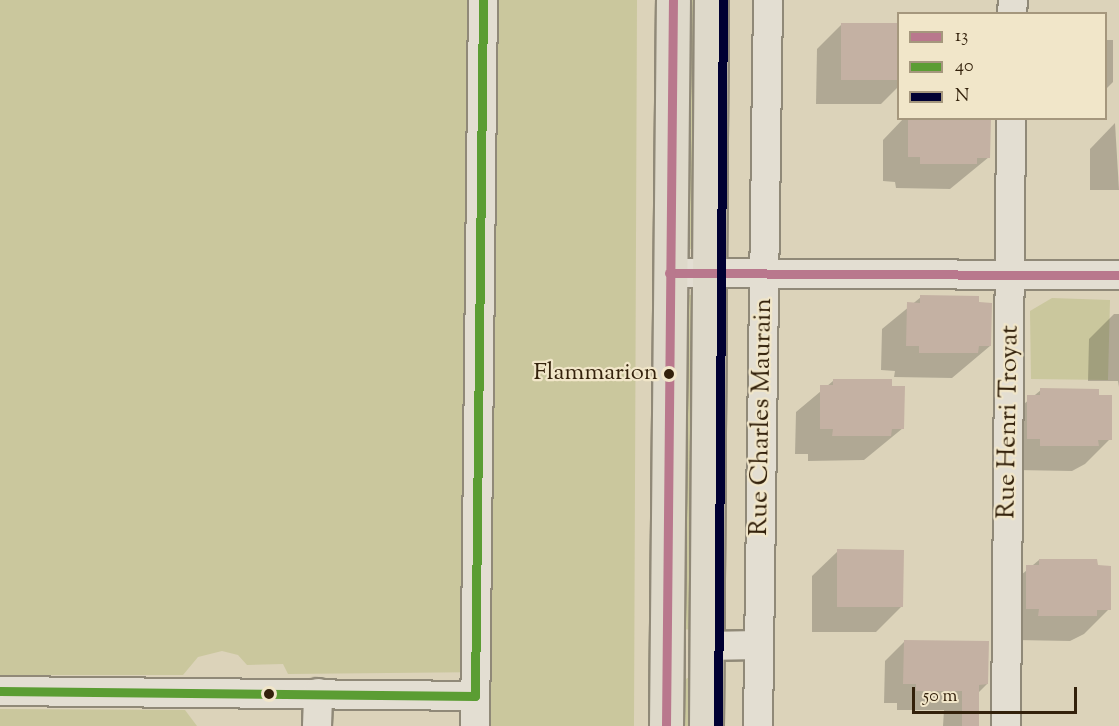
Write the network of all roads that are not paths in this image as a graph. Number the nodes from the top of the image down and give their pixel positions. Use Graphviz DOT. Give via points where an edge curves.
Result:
graph roads {
  1 [pos="483,0"];
  2 [pos="673,0"];
  3 [pos="711,0"];
  4 [pos="768,0"];
  5 [pos="1011,120"];
  6 [pos="669,273"];
  7 [pos="711,274"];
  8 [pos="765,274"];
  9 [pos="1010,275"];
  10 [pos="1119,275"];
  11 [pos="757,645"];
  12 [pos="667,646"];
  13 [pos="707,646"];
  14 [pos="0,691"];
  15 [pos="323,693"];
  16 [pos="475,696"];
  17 [pos="317,726"];
  18 [pos="328,726"];
  19 [pos="475,726"];
  20 [pos="666,726"];
  21 [pos="706,726"];
  22 [pos="758,726"];
  23 [pos="1006,726"];
  1 -- 16 [label="street"];
  2 -- 6 [label="main road"];
  3 -- 7 [label="main road"];
  4 -- 8 [label="street, Rue Charles Maurain"];
  5 -- 9 [label="street, Rue Henri Troyat"];
  6 -- 7 [label="street"];
  6 -- 12 [label="main road"];
  7 -- 8 [label="street"];
  7 -- 13 [label="main road"];
  8 -- 9 [label="street"];
  8 -- 11 [label="street, Rue Charles Maurain"];
  9 -- 10 [label="street"];
  9 -- 23 [label="street, Rue Henri Troyat"];
  11 -- 13 [label="street"];
  11 -- 22 [label="street, Rue Charles Maurain"];
  12 -- 13 [label="main road"];
  12 -- 20 [label="main road"];
  13 -- 21 [label="main road"];
  14 -- 15 [label="street"];
  15 -- 16 [label="street"];
  15 -- 17 [label="street"];
  15 -- 18 [label="street"];
  16 -- 19 [label="street"];
}
